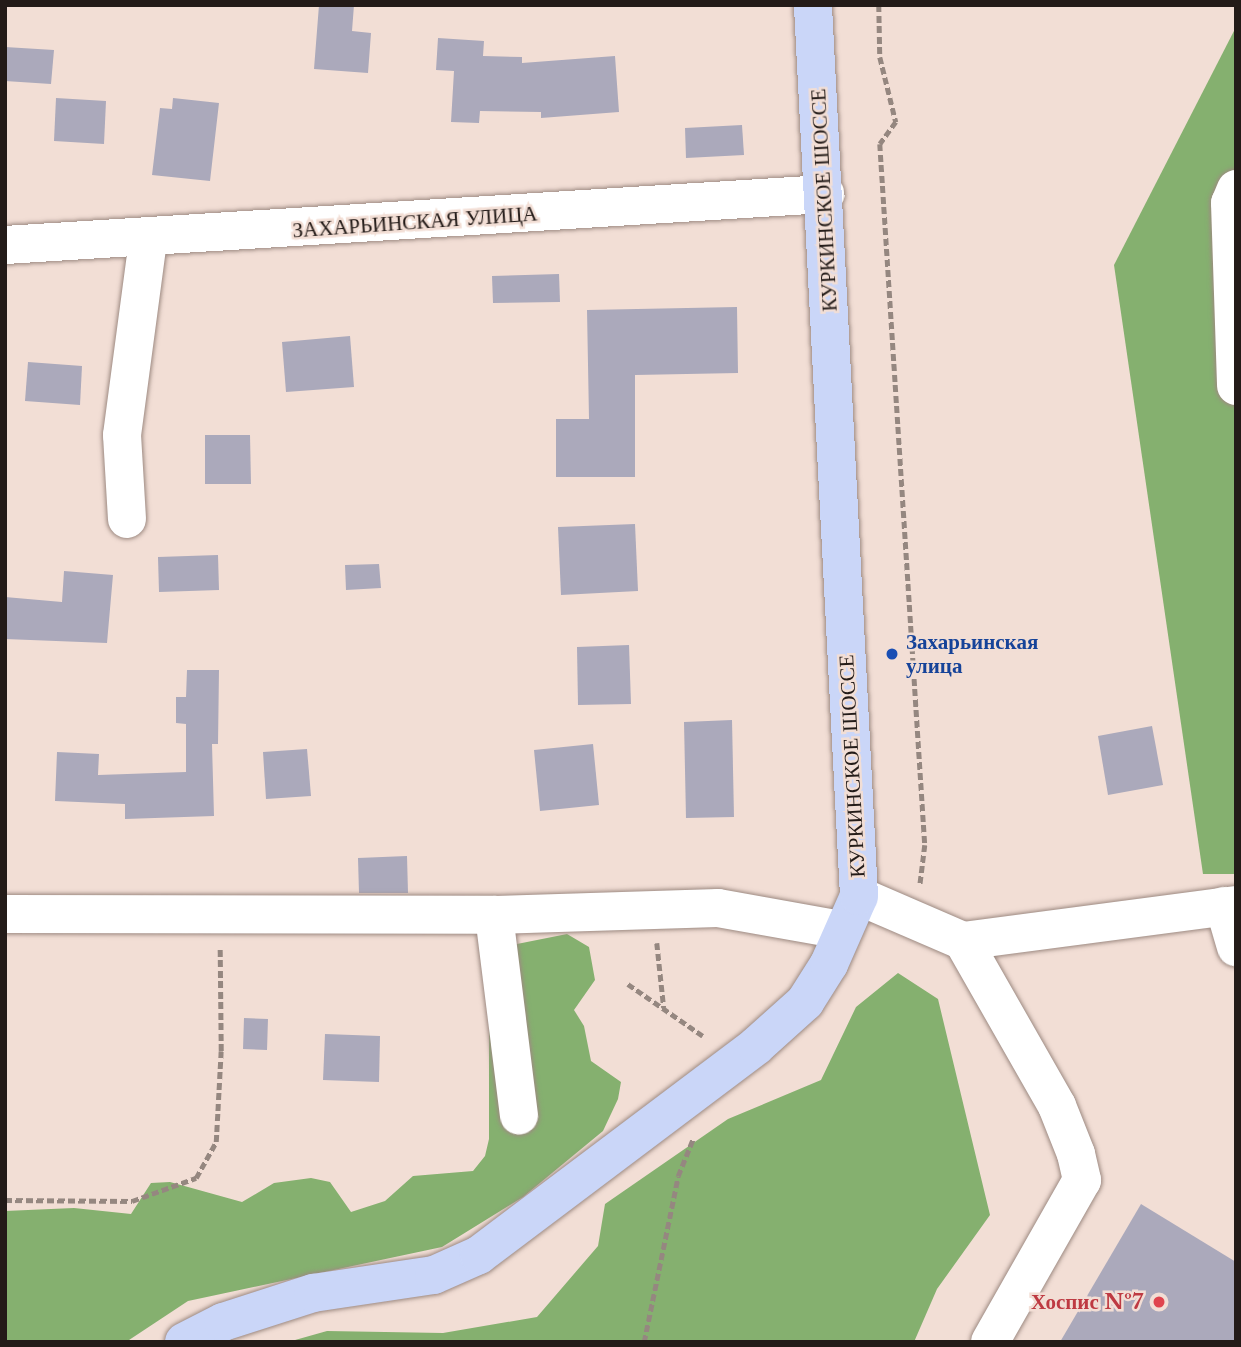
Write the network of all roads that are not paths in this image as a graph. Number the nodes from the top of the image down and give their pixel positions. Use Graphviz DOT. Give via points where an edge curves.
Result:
graph roads {
  1 [pos="813,5"];
  2 [pos="1236,189"];
  3 [pos="825,194"];
  4 [pos="148,240"];
  5 [pos="5,245"];
  6 [pos="1236,386"];
  7 [pos="127,519"];
  8 [pos="859,896"];
  9 [pos="1230,905"];
  10 [pos="5,914"];
  11 [pos="494,915"];
  12 [pos="842,930"];
  13 [pos="962,941"];
  14 [pos="1236,947"];
  15 [pos="519,1115"];
  16 [pos="184,1342"];
  17 [pos="990,1342"];
  1 -- 3 [label="main road, КУРКИНСКОЕ ШОССЕ"];
  2 -- 6 [label="street" via="1230,203"];
  3 -- 4 [label="street, ЗАХАРЬИНСКАЯ УЛИЦА"];
  3 -- 8 [label="main road, КУРКИНСКОЕ ШОССЕ"];
  4 -- 5 [label="street, ЗАХАРЬИНСКАЯ УЛИЦА"];
  4 -- 7 [label="street" via="122,435"];
  8 -- 12 [label="main road, КУРКИНСКОЕ ШОССЕ"];
  8 -- 13 [label="street"];
  9 -- 13 [label="street"];
  9 -- 14 [label="street"];
  10 -- 11 [label="street"];
  11 -- 12 [label="street" via="718,908"];
  11 -- 15 [label="street"];
  12 -- 16 [label="main road, КУРКИНСКОЕ ШОССЕ" via="829,964 804,1002 775,1029 479,1255 434,1275 313,1293 223,1322"];
  13 -- 17 [label="street" via="1057,1106 1082,1180"];
}
